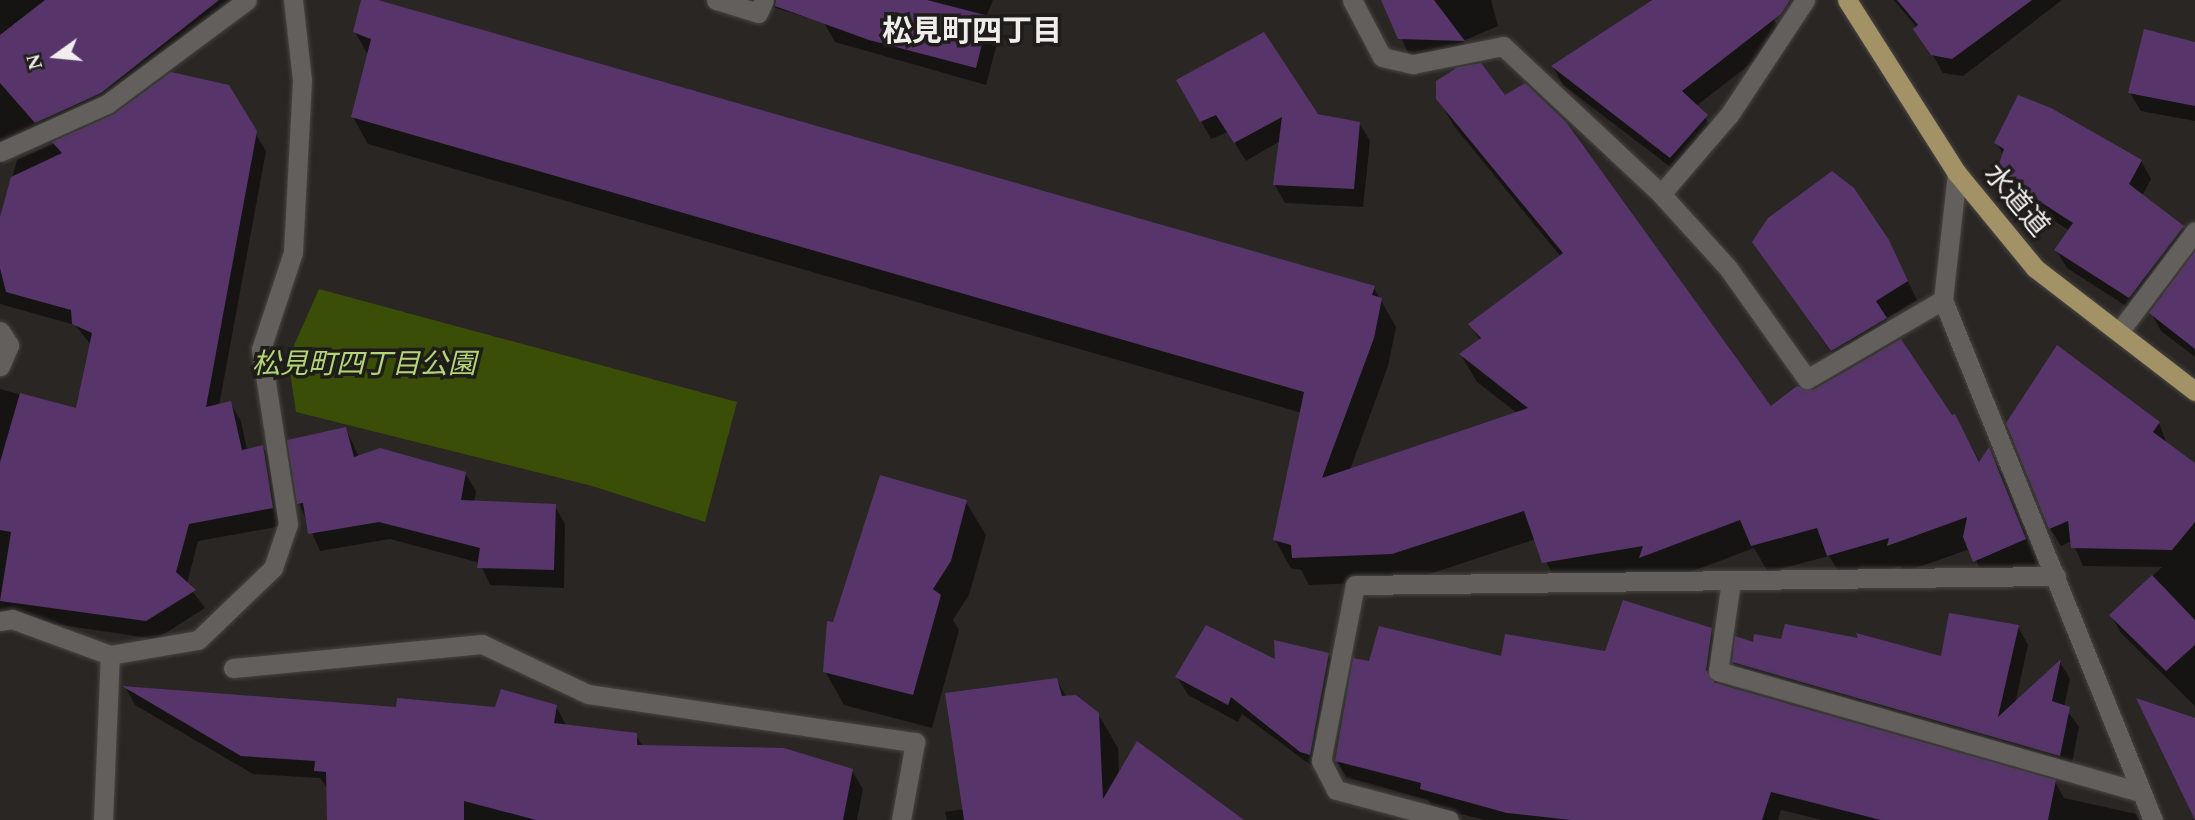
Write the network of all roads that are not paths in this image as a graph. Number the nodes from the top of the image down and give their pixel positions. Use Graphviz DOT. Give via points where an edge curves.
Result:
graph roads {
  1 [pos="247,0"];
  2 [pos="293,0"];
  3 [pos="716,0"];
  4 [pos="764,0"];
  5 [pos="1352,0"];
  6 [pos="1805,0"];
  7 [pos="1847,0"];
  8 [pos="0,152"];
  9 [pos="1957,173"];
  10 [pos="1661,194"];
  11 [pos="2195,231"];
  12 [pos="1943,300"];
  13 [pos="0,331"];
  14 [pos="2119,332"];
  15 [pos="0,366"];
  16 [pos="2195,390"];
  17 [pos="2056,576"];
  18 [pos="1731,581"];
  19 [pos="0,621"];
  20 [pos="110,655"];
  21 [pos="233,668"];
  22 [pos="2141,792"];
  23 [pos="103,820"];
  24 [pos="901,820"];
  25 [pos="1449,820"];
  26 [pos="2153,820"];
  1 -- 8 [label="street" via="107,104"];
  2 -- 20 [label="street" via="302,80 293,252 261,349 288,524 273,568 198,640"];
  3 -- 4 [label="street" via="758,13"];
  5 -- 10 [label="street" via="1382,57 1413,64 1503,46"];
  6 -- 10 [label="street" via="1729,116"];
  7 -- 9 [label="main road, 水道道"];
  9 -- 12 [label="street"];
  9 -- 14 [label="main road, 水道道" via="2035,268"];
  10 -- 12 [label="street" via="1728,268 1807,379"];
  11 -- 14 [label="street"];
  12 -- 17 [label="street"];
  13 -- 15 [label="street" via="9,345"];
  14 -- 16 [label="main road, 水道道"];
  17 -- 18 [label="street"];
  17 -- 22 [label="street"];
  18 -- 22 [label="street" via="1718,671"];
  18 -- 25 [label="street" via="1355,585 1321,761 1336,790"];
  19 -- 20 [label="street" via="12,619"];
  20 -- 23 [label="street"];
  21 -- 24 [label="street" via="482,644 589,694 915,742"];
  22 -- 26 [label="street"];
}
